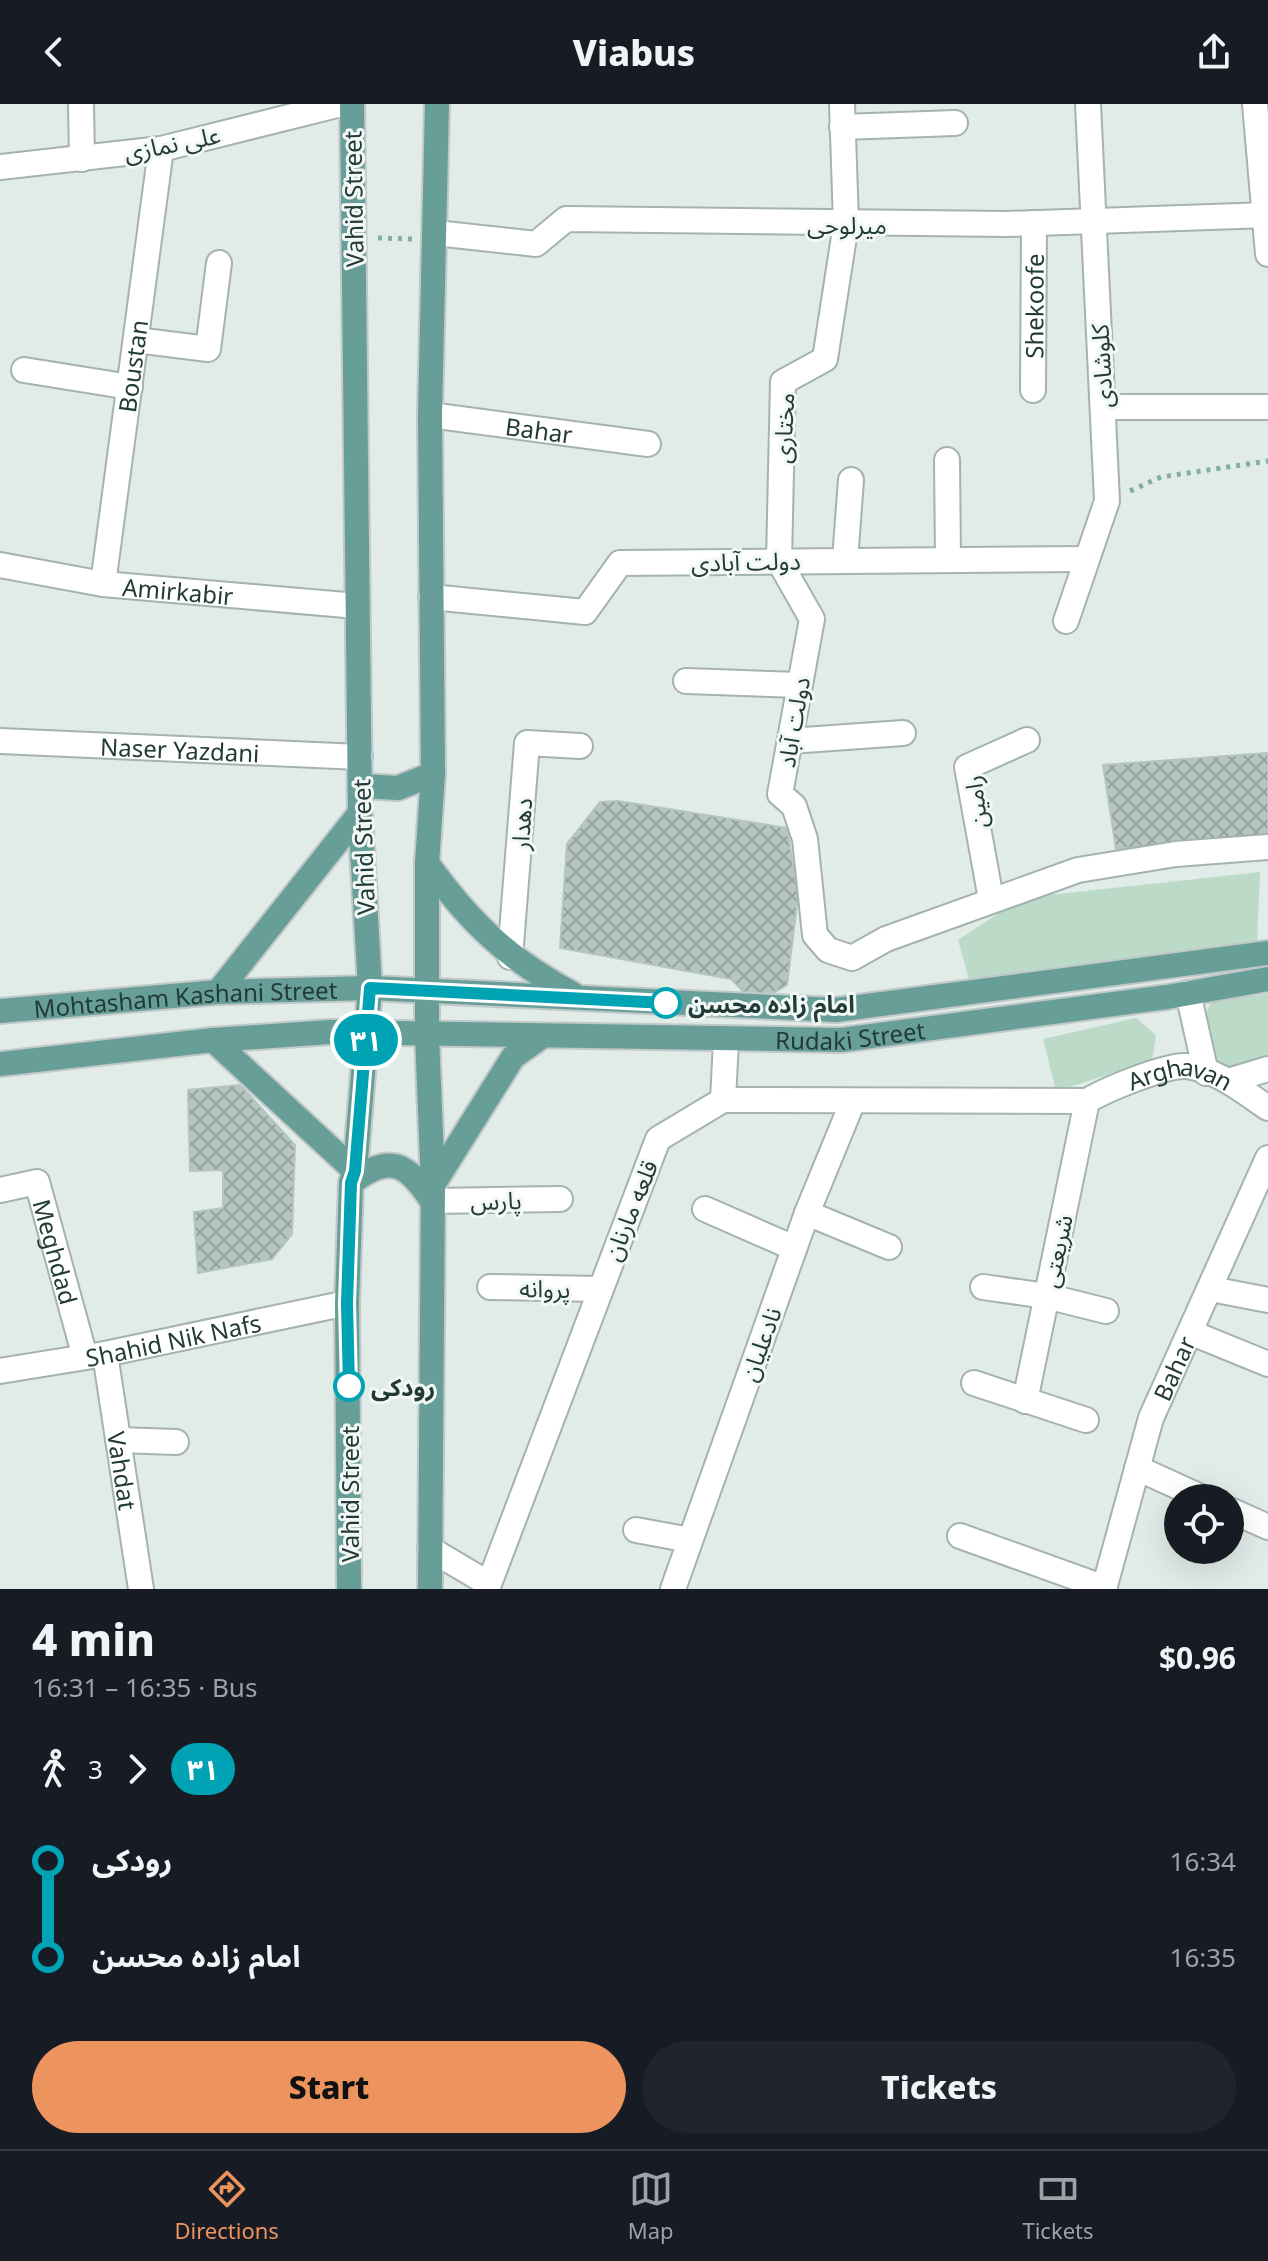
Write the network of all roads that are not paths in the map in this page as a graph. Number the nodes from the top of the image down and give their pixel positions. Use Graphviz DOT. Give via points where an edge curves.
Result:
graph roads {
  1 [pos="81,104"];
  2 [pos="341,104"];
  3 [pos="352,104"];
  4 [pos="437,104"];
  5 [pos="1088,104"];
  6 [pos="1255,104"];
  7 [pos="842,116"];
  8 [pos="955,123"];
  9 [pos="161,149"];
  10 [pos="82,159"];
  11 [pos="0,167"];
  12 [pos="1267,215"];
  13 [pos="1095,220"];
  14 [pos="1034,223"];
  15 [pos="846,224"];
  16 [pos="436,237"];
  17 [pos="1268,254"];
  18 [pos="219,263"];
  19 [pos="136,340"];
  20 [pos="24,370"];
  21 [pos="130,387"];
  22 [pos="1033,390"];
  23 [pos="1103,407"];
  24 [pos="1268,407"];
  25 [pos="430,415"];
  26 [pos="648,444"];
  27 [pos="947,460"];
  28 [pos="851,480"];
  29 [pos="1087,559"];
  30 [pos="845,560"];
  31 [pos="948,560"];
  32 [pos="779,561"];
  33 [pos="0,565"];
  34 [pos="103,584"];
  35 [pos="431,597"];
  36 [pos="357,606"];
  37 [pos="1066,621"];
  38 [pos="686,681"];
  39 [pos="800,685"];
  40 [pos="903,733"];
  41 [pos="1027,740"];
  42 [pos="0,741"];
  43 [pos="790,741"];
  44 [pos="580,746"];
  45 [pos="360,757"];
  46 [pos="433,774"];
  47 [pos="361,786"];
  48 [pos="360,813"];
  49 [pos="1268,847"];
  50 [pos="427,863"];
  51 [pos="991,899"];
  52 [pos="1268,953"];
  53 [pos="510,957"];
  54 [pos="1268,979"];
  55 [pos="370,988"];
  56 [pos="428,990"];
  57 [pos="218,992"];
  58 [pos="1188,993"];
  59 [pos="583,999"];
  60 [pos="0,1011"];
  61 [pos="366,1033"];
  62 [pos="427,1035"];
  63 [pos="541,1037"];
  64 [pos="213,1040"];
  65 [pos="726,1041"];
  66 [pos="0,1064"];
  67 [pos="1268,1069"];
  68 [pos="1217,1077"];
  69 [pos="723,1100"];
  70 [pos="853,1101"];
  71 [pos="1087,1101"];
  72 [pos="1268,1108"];
  73 [pos="1268,1158"];
  74 [pos="353,1177"];
  75 [pos="0,1190"];
  76 [pos="432,1193"];
  77 [pos="560,1199"];
  78 [pos="705,1209"];
  79 [pos="807,1213"];
  80 [pos="889,1247"];
  81 [pos="794,1248"];
  82 [pos="490,1287"];
  83 [pos="983,1287"];
  84 [pos="599,1289"];
  85 [pos="1211,1289"];
  86 [pos="1046,1296"];
  87 [pos="1268,1300"];
  88 [pos="347,1303"];
  89 [pos="1106,1311"];
  90 [pos="1192,1333"];
  91 [pos="95,1355"];
  92 [pos="1268,1364"];
  93 [pos="0,1371"];
  94 [pos="974,1383"];
  95 [pos="1025,1401"];
  96 [pos="1086,1420"];
  97 [pos="118,1440"];
  98 [pos="176,1442"];
  99 [pos="1137,1468"];
  100 [pos="1172,1484"];
  101 [pos="1244,1516"];
  102 [pos="1268,1527"];
  103 [pos="636,1530"];
  104 [pos="960,1536"];
  105 [pos="690,1540"];
  106 [pos="430,1549"];
  107 [pos="493,1587"];
  108 [pos="1104,1588"];
  109 [pos="141,1589"];
  110 [pos="349,1589"];
  111 [pos="430,1589"];
  112 [pos="673,1589"];
  1 -- 10 [label="street"];
  2 -- 9 [label="street, علی نمازی"];
  3 -- 36 [label="main road, Vahid Street"];
  4 -- 16 [label="main road"];
  5 -- 13 [label="street, کلوشادی"];
  6 -- 12 [label="street"];
  7 -- 8 [label="street"];
  7 -- 15 [label="street"];
  9 -- 10 [label="street, علی نمازی"];
  9 -- 19 [label="street, Boustan"];
  10 -- 11 [label="street, علی نمازی"];
  12 -- 13 [label="street, میرلوحی"];
  12 -- 17 [label="street"];
  13 -- 14 [label="street, میرلوحی"];
  13 -- 23 [label="street, کلوشادی"];
  14 -- 15 [label="street, میرلوحی"];
  14 -- 22 [label="street, Shekoofe"];
  15 -- 16 [label="street, میرلوحی" via="566,219 536,244"];
  15 -- 32 [label="street, مختاری" via="825,359 783,382"];
  16 -- 25 [label="main road"];
  18 -- 19 [label="street" via="208,349"];
  19 -- 21 [label="street, Boustan"];
  20 -- 21 [label="street"];
  21 -- 34 [label="street, Boustan"];
  23 -- 24 [label="street"];
  23 -- 29 [label="street, کلوشادی" via="1107,501"];
  25 -- 26 [label="street, Bahar"];
  25 -- 35 [label="main road"];
  27 -- 31 [label="street"];
  28 -- 30 [label="street"];
  29 -- 31 [label="street, دولت آبادی"];
  29 -- 37 [label="street, کلوشادی"];
  30 -- 31 [label="street, دولت آبادی"];
  30 -- 32 [label="street, دولت آبادی"];
  32 -- 35 [label="street, دولت آبادی" via="620,563 585,612"];
  32 -- 39 [label="street, دولت آباد" via="812,619"];
  33 -- 34 [label="street, Amirkabir"];
  34 -- 36 [label="street, Amirkabir"];
  35 -- 46 [label="main road"];
  36 -- 45 [label="main road, Vahid Street"];
  38 -- 39 [label="street"];
  39 -- 43 [label="street, دولت آباد"];
  40 -- 43 [label="street"];
  41 -- 51 [label="street, رامین" via="967,767"];
  42 -- 45 [label="street, Naser Yazdani"];
  43 -- 51 [label="street, دولت آباد" via="780,794 794,806 805,839 815,935 828,950 852,958 886,939"];
  44 -- 53 [label="street, دهدار" via="527,743"];
  45 -- 47 [label="main road, Vahid Street"];
  46 -- 47 [label="main road" via="398,788"];
  46 -- 50 [label="main road"];
  47 -- 48 [label="main road, Vahid Street"];
  48 -- 55 [label="main road, Vahid Street"];
  48 -- 57 [label="main road"];
  49 -- 51 [label="street" via="1176,854 1078,870"];
  50 -- 53 [label="main road" via="456,903"];
  50 -- 56 [label="main road"];
  52 -- 59 [label="main road, Rudaki Street" via="836,1010"];
  53 -- 59 [label="main road"];
  54 -- 58 [label="main road, Rudaki Street"];
  55 -- 56 [label="main road, Mohtasham Kashani Street"];
  55 -- 57 [label="main road, Mohtasham Kashani Street"];
  55 -- 61 [label="main road, Vahid Street"];
  56 -- 59 [label="main road, Rudaki Street"];
  56 -- 62 [label="main road"];
  57 -- 60 [label="main road, Mohtasham Kashani Street"];
  58 -- 65 [label="main road, Rudaki Street" via="841,1040"];
  58 -- 68 [label="street"];
  61 -- 62 [label="main road, Mohtasham Kashani Street"];
  61 -- 64 [label="main road, Mohtasham Kashani Street"];
  61 -- 74 [label="main road, Vahid Street"];
  62 -- 63 [label="main road, Rudaki Street"];
  62 -- 76 [label="main road"];
  63 -- 65 [label="main road, Rudaki Street" via="639,1035"];
  63 -- 76 [label="main road" via="513,1057"];
  64 -- 66 [label="main road, Mohtasham Kashani Street"];
  64 -- 74 [label="main road"];
  65 -- 69 [label="street"];
  67 -- 68 [label="street"];
  68 -- 71 [label="street, Arghavan" via="1185,1066 1109,1087"];
  68 -- 72 [label="street, Arghavan"];
  69 -- 70 [label="street"];
  69 -- 84 [label="street, قلعه مارنان" via="658,1139"];
  70 -- 71 [label="street"];
  70 -- 79 [label="street, نادعلیان"];
  71 -- 86 [label="street, شریعتی"];
  73 -- 85 [label="street, Bahar"];
  74 -- 76 [label="main road" via="393,1165 415,1174"];
  74 -- 88 [label="main road, Vahid Street"];
  75 -- 91 [label="street, Meghdad" via="37,1182"];
  76 -- 77 [label="street, پارس"];
  76 -- 106 [label="main road"];
  78 -- 81 [label="street"];
  79 -- 80 [label="street"];
  79 -- 81 [label="street, نادعلیان"];
  81 -- 105 [label="street, نادعلیان"];
  82 -- 84 [label="street, پروانه"];
  83 -- 86 [label="street"];
  84 -- 107 [label="street, قلعه مارنان"];
  85 -- 87 [label="street"];
  85 -- 90 [label="street, Bahar"];
  86 -- 89 [label="street"];
  86 -- 95 [label="street, شریعتی"];
  88 -- 91 [label="street, Shahid Nik Nafs"];
  88 -- 110 [label="main road, Vahid Street"];
  90 -- 92 [label="street"];
  90 -- 99 [label="street, Bahar" via="1151,1418"];
  91 -- 93 [label="street, Shahid Nik Nafs"];
  91 -- 97 [label="street, Vahdat"];
  94 -- 95 [label="street"];
  95 -- 96 [label="street"];
  97 -- 98 [label="street"];
  97 -- 109 [label="street, Vahdat"];
  99 -- 100 [label="street"];
  99 -- 108 [label="street, Bahar"];
  101 -- 102 [label="street"];
  103 -- 105 [label="street"];
  104 -- 108 [label="street"];
  105 -- 112 [label="street, نادعلیان"];
  106 -- 107 [label="street, قلعه مارنان"];
  106 -- 111 [label="main road"];
}
